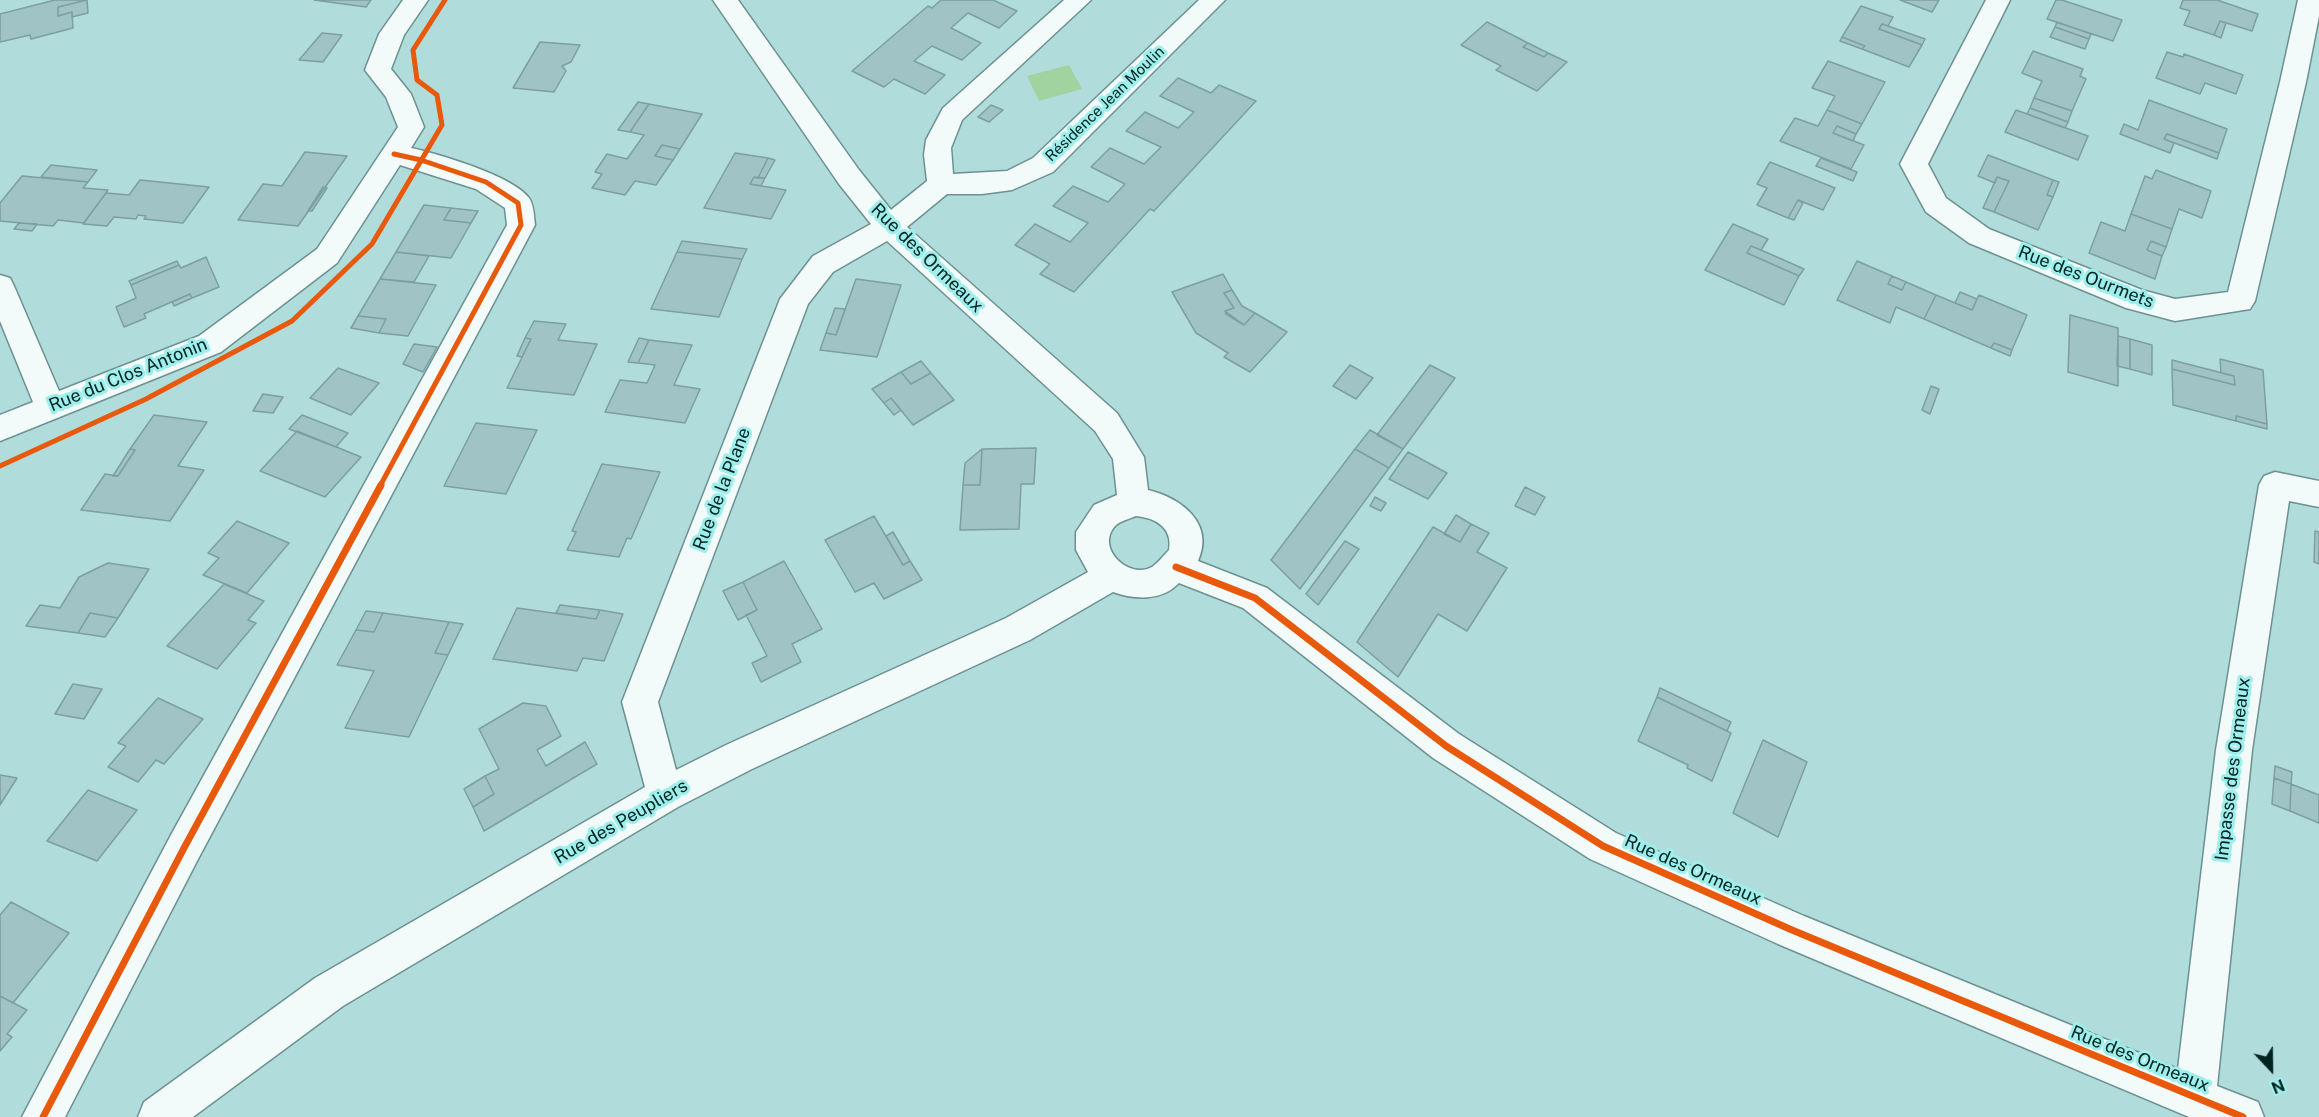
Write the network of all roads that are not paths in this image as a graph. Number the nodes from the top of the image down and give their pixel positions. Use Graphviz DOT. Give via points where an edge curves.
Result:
graph roads {
  1 [pos="416,0"];
  2 [pos="725,0"];
  3 [pos="1079,0"];
  4 [pos="1212,0"];
  5 [pos="1998,0"];
  6 [pos="2310,0"];
  7 [pos="394,154"];
  8 [pos="941,184"];
  9 [pos="889,227"];
  10 [pos="2,298"];
  11 [pos="50,406"];
  12 [pos="0,428"];
  13 [pos="2319,494"];
  14 [pos="1134,502"];
  15 [pos="1176,567"];
  16 [pos="1111,576"];
  17 [pos="665,795"];
  18 [pos="2195,1099"];
  19 [pos="43,1117"];
  20 [pos="159,1117"];
  21 [pos="2243,1117"];
  1 -- 7 [label="street, Rue du Clos Antonin" via="392,34 378,70 398,94 411,127"];
  2 -- 9 [label="street, Rue des Ormeaux" via="849,177"];
  3 -- 8 [label="street" via="952,114 938,137"];
  4 -- 8 [label="street, Résidence Jean Moulin" via="1043,165 1012,180"];
  5 -- 6 [label="street, Rue des Ourmets" via="1914,164 1936,205 1979,236 2136,300 2175,310 2240,301"];
  7 -- 11 [label="street, Rue du Clos Antonin" via="327,256 210,344"];
  7 -- 19 [label="street" via="486,182 518,203 521,225"];
  8 -- 9 [label="street, Rue de la Plane"];
  9 -- 14 [label="street, Rue des Ormeaux" via="1106,422 1128,457"];
  9 -- 17 [label="street, Rue de la Plane" via="823,264 795,299 640,702"];
  10 -- 11 [label="street"];
  11 -- 12 [label="street, Rue du Clos Antonin"];
  13 -- 18 [label="street, Impasse des Ormeaux" via="2275,485 2234,750"];
  14 -- 15 [label="street" via="1164,508 1184,528 1187,542"];
  14 -- 16 [label="street" via="1106,514 1096,526 1093,553"];
  15 -- 16 [label="street" via="1168,575 1147,583"];
  15 -- 18 [label="street, Rue des Ormeaux" via="1255,598 1446,746 1603,846"];
  16 -- 17 [label="street, Rue des Peupliers" via="1018,629 738,757"];
  17 -- 20 [label="street, Rue des Peupliers" via="328,992"];
  18 -- 21 [label="street, Rue des Ormeaux"];
}
